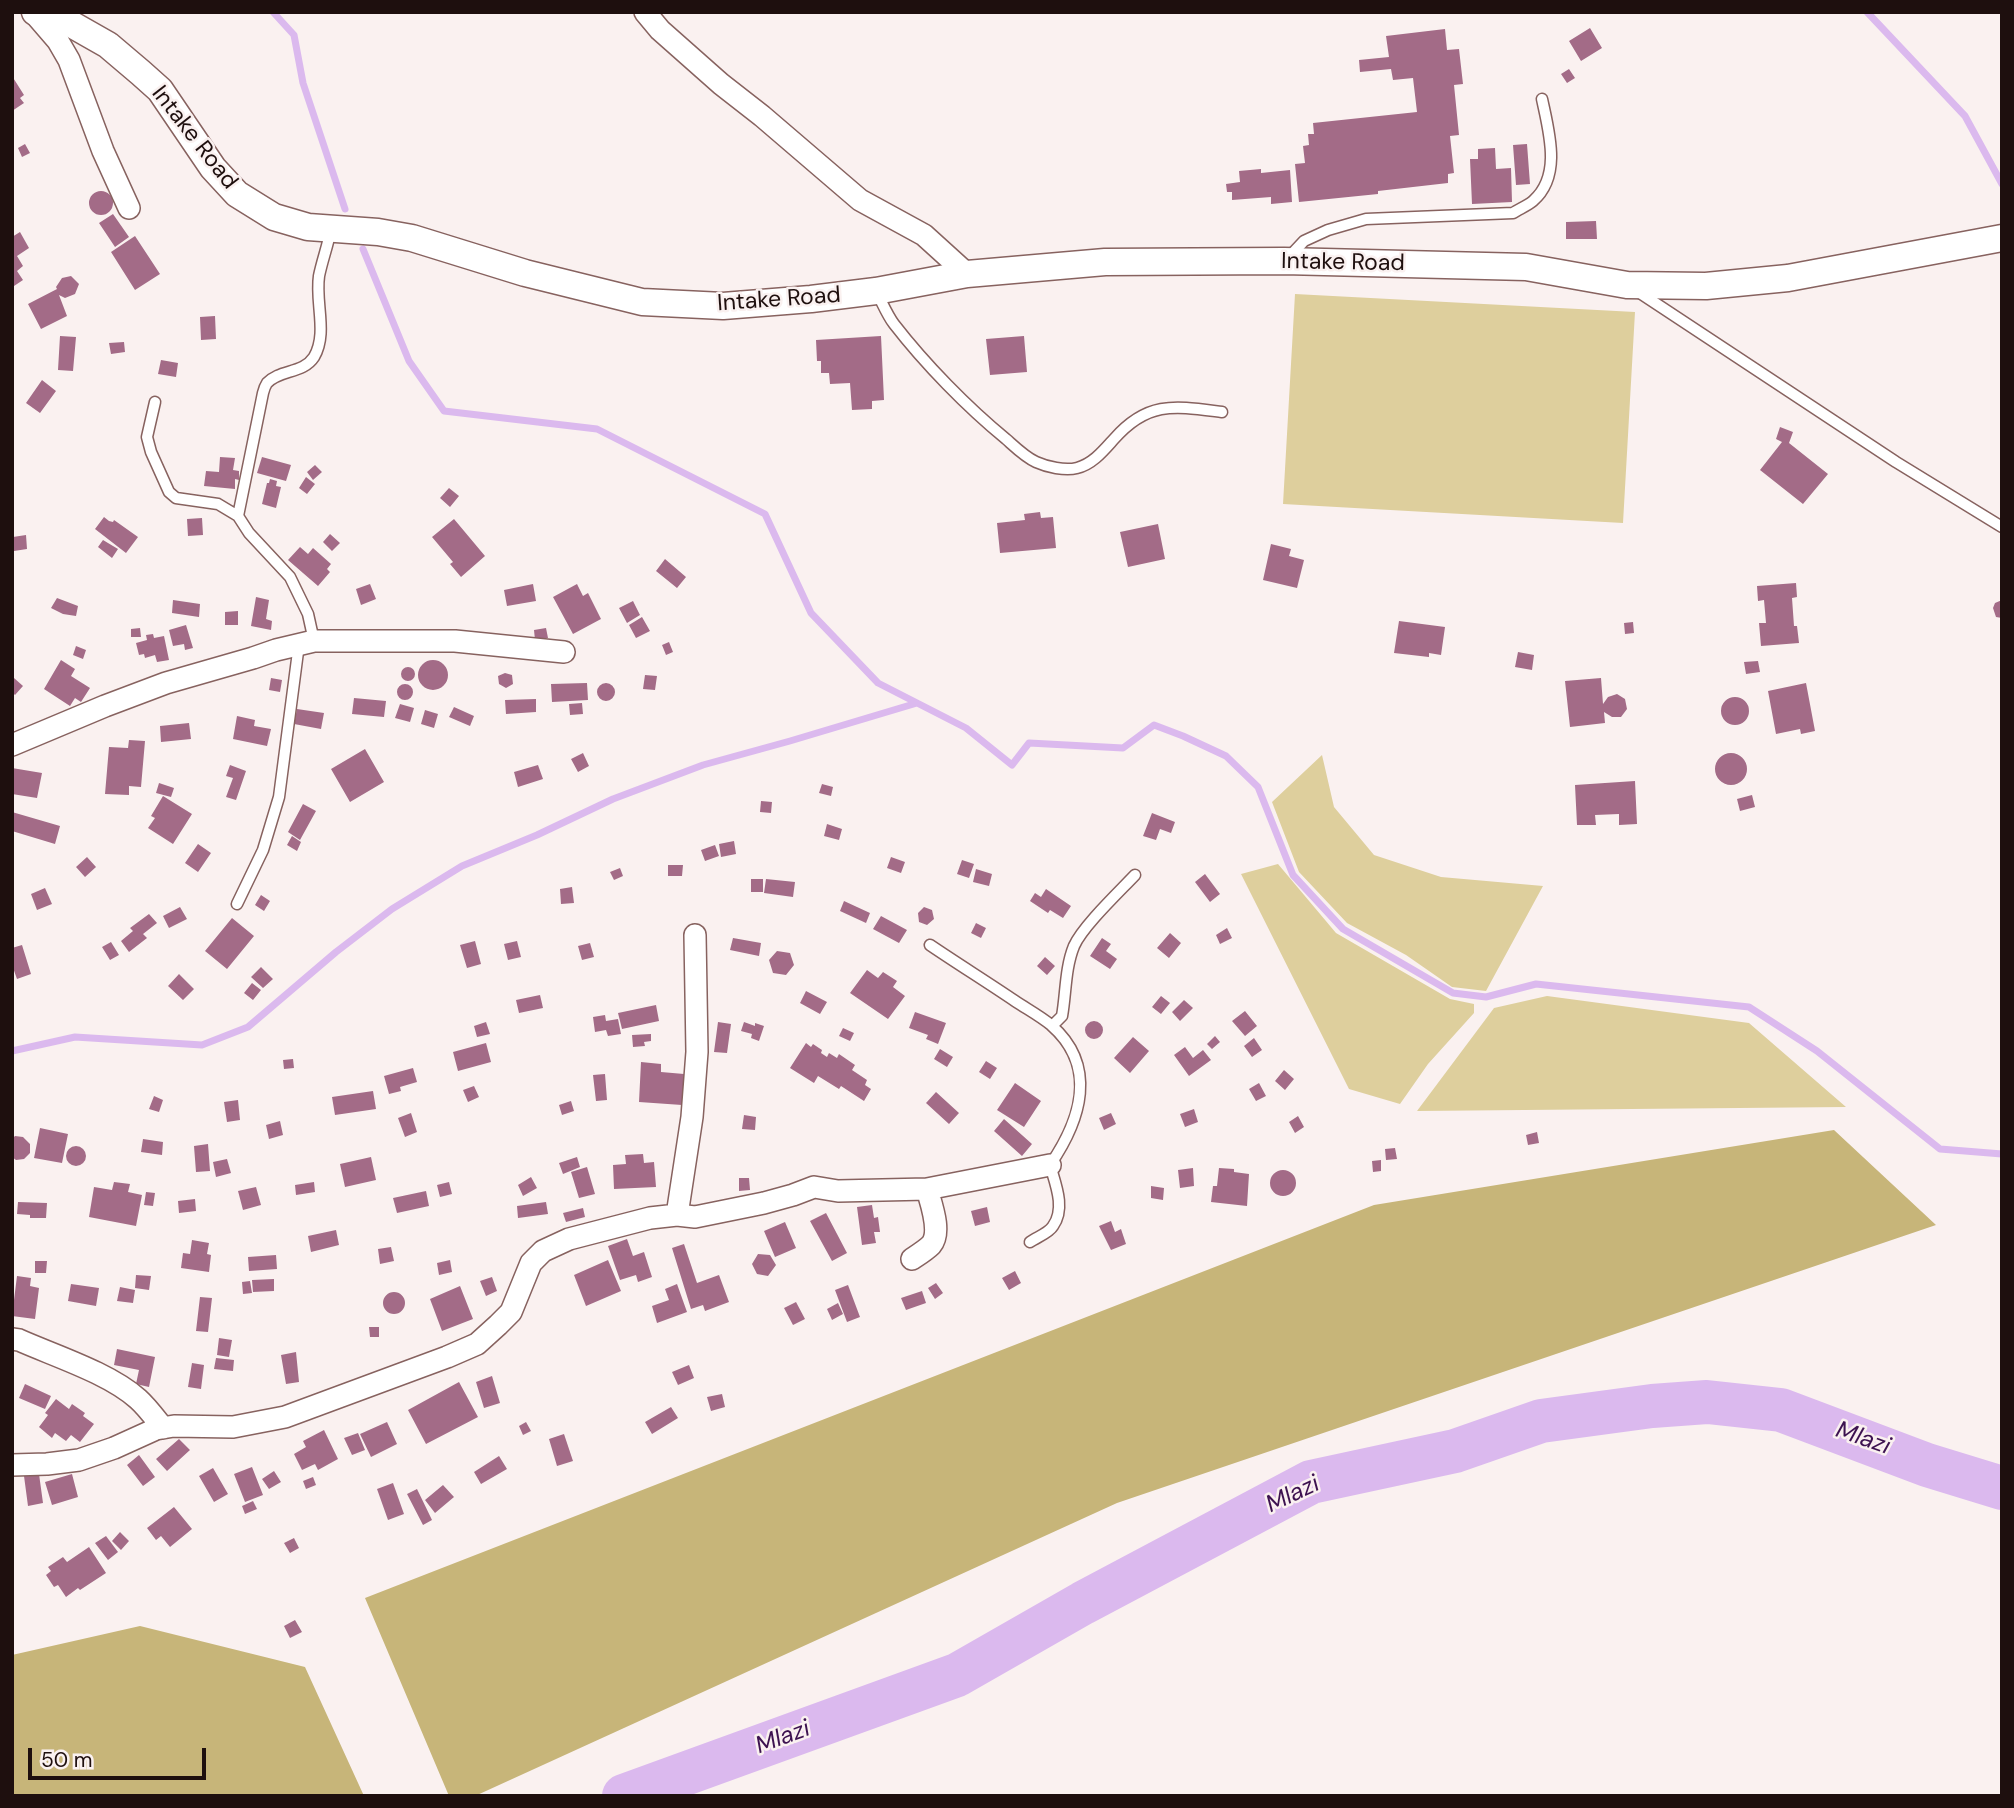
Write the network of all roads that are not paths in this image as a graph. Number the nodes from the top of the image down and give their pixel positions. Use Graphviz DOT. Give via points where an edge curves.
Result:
graph roads {
  1 [pos="34,12"];
  2 [pos="645,12"];
  3 [pos="1542,99"];
  4 [pos="129,208"];
  5 [pos="331,229"];
  6 [pos="2002,238"];
  7 [pos="1284,261"];
  8 [pos="967,274"];
  9 [pos="1620,283"];
  10 [pos="876,291"];
  11 [pos="155,402"];
  12 [pos="1222,412"];
  13 [pos="238,516"];
  14 [pos="2002,527"];
  15 [pos="306,642"];
  16 [pos="564,652"];
  17 [pos="12,745"];
  18 [pos="1135,875"];
  19 [pos="237,904"];
  20 [pos="695,935"];
  21 [pos="930,945"];
  22 [pos="1052,1026"];
  23 [pos="1050,1165"];
  24 [pos="927,1189"];
  25 [pos="677,1215"];
  26 [pos="1030,1242"];
  27 [pos="912,1259"];
  28 [pos="12,1339"];
  29 [pos="163,1428"];
  30 [pos="12,1465"];
  1 -- 4 [label="street" via="69,60"];
  1 -- 5 [label="street, Intake Road" via="71,24 108,46 160,90 213,168 237,194 274,217"];
  2 -- 8 [label="street" via="721,84 860,200 924,235"];
  3 -- 7 [label="lane" via="1551,161 1545,186 1533,201 1513,213 1366,219 1304,241"];
  5 -- 10 [label="street, Intake Road" via="412,238 525,274 642,302 723,306"];
  5 -- 13 [label="lane" via="319,277 318,351 298,370 268,383 263,393"];
  6 -- 9 [label="street, Intake Road" via="1788,278 1706,286"];
  7 -- 8 [label="street, Intake Road" via="1105,262"];
  7 -- 9 [label="street, Intake Road" via="1526,267"];
  8 -- 10 [label="street, Intake Road"];
  9 -- 14 [label="lane"];
  10 -- 12 [label="lane" via="892,322 953,390 1035,462 1076,469 1091,462 1140,416 1157,409 1175,406"];
  11 -- 13 [label="lane" via="147,437 169,492 176,498 218,504"];
  13 -- 15 [label="lane" via="290,577 308,614"];
  15 -- 16 [label="street" via="455,641"];
  15 -- 17 [label="street" via="166,683"];
  15 -- 19 [label="lane" via="279,797 263,850"];
  18 -- 22 [label="lane" via="1074,945 1062,1016"];
  20 -- 25 [label="street" via="697,1052"];
  21 -- 22 [label="lane"];
  22 -- 23 [label="lane" via="1069,1047 1079,1070 1080,1095 1074,1123"];
  23 -- 24 [label="street"];
  23 -- 26 [label="lane" via="1058,1216 1052,1228"];
  24 -- 25 [label="street" via="838,1191 814,1187 764,1203 695,1217"];
  24 -- 27 [label="street" via="936,1234 932,1244"];
  25 -- 29 [label="street" via="569,1239 543,1251 527,1269 511,1312 477,1344 447,1357 285,1417 233,1427"];
  28 -- 29 [label="street" via="120,1387 138,1399"];
  29 -- 30 [label="street" via="79,1460"];
}
